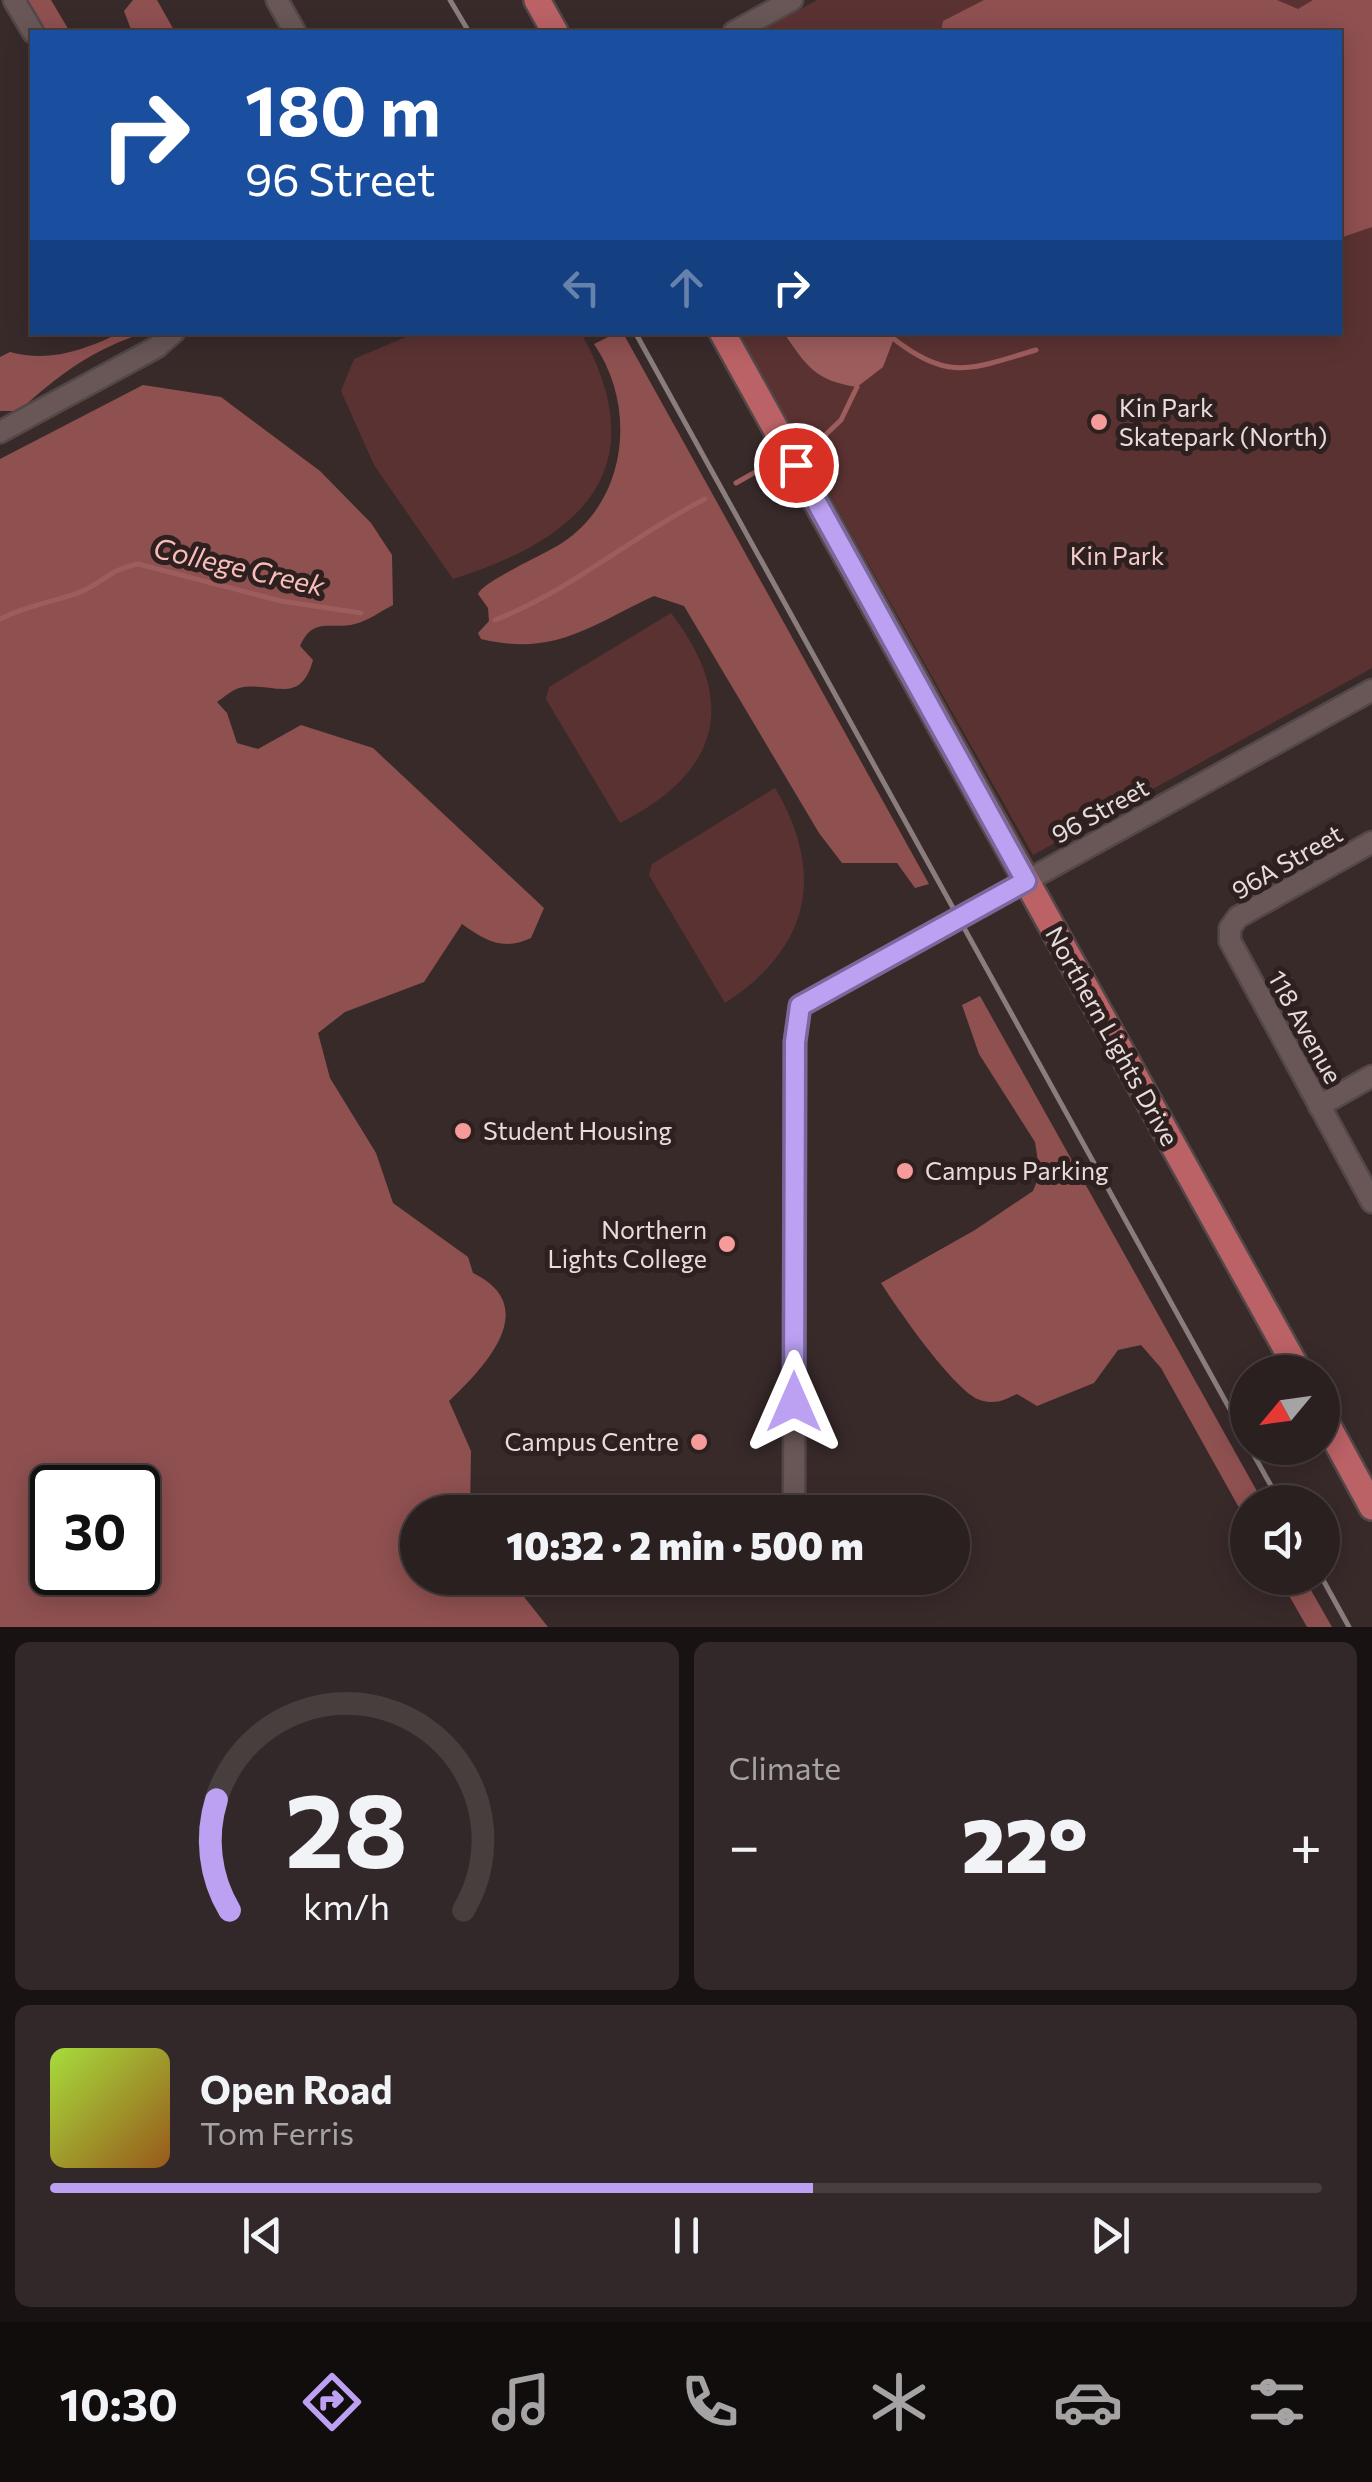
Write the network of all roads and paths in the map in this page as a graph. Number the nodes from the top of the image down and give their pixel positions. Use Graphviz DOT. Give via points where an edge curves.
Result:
graph roads {
  1 [pos="14,0"];
  2 [pos="277,0"];
  3 [pos="537,0"];
  4 [pos="792,0"];
  5 [pos="32,30"];
  6 [pos="294,30"];
  7 [pos="554,30"];
  8 [pos="738,30"];
  9 [pos="171,335"];
  10 [pos="724,335"];
  11 [pos="0,432"];
  12 [pos="1372,690"];
  13 [pos="1372,842"];
  14 [pos="1026,881"];
  15 [pos="1230,928"];
  16 [pos="1372,1076"];
  17 [pos="1319,1106"];
  18 [pos="1372,1202"];
  19 [pos="1290,1355"];
  20 [pos="1340,1442"];
  21 [pos="1340,1447"];
  22 [pos="1372,1489"];
  23 [pos="794,1495"];
  24 [pos="1372,1507"];
  1 -- 5 [label="street"];
  2 -- 6 [label="street"];
  3 -- 7 [label="main road"];
  4 -- 8 [label="street"];
  9 -- 11 [label="street"];
  10 -- 14 [label="main road, Northern Lights Drive"];
  12 -- 14 [label="street, 96 Street"];
  13 -- 15 [label="street, 96A Street" via="1249,910"];
  14 -- 19 [label="main road, Northern Lights Drive"];
  14 -- 23 [label="street, 96 Street" via="800,1006"];
  15 -- 17 [label="street, 118 Avenue" via="1236,954"];
  16 -- 17 [label="street"];
  17 -- 18 [label="street, 118 Avenue"];
  20 -- 22 [label="main road"];
  21 -- 24 [label="main road"];
}
